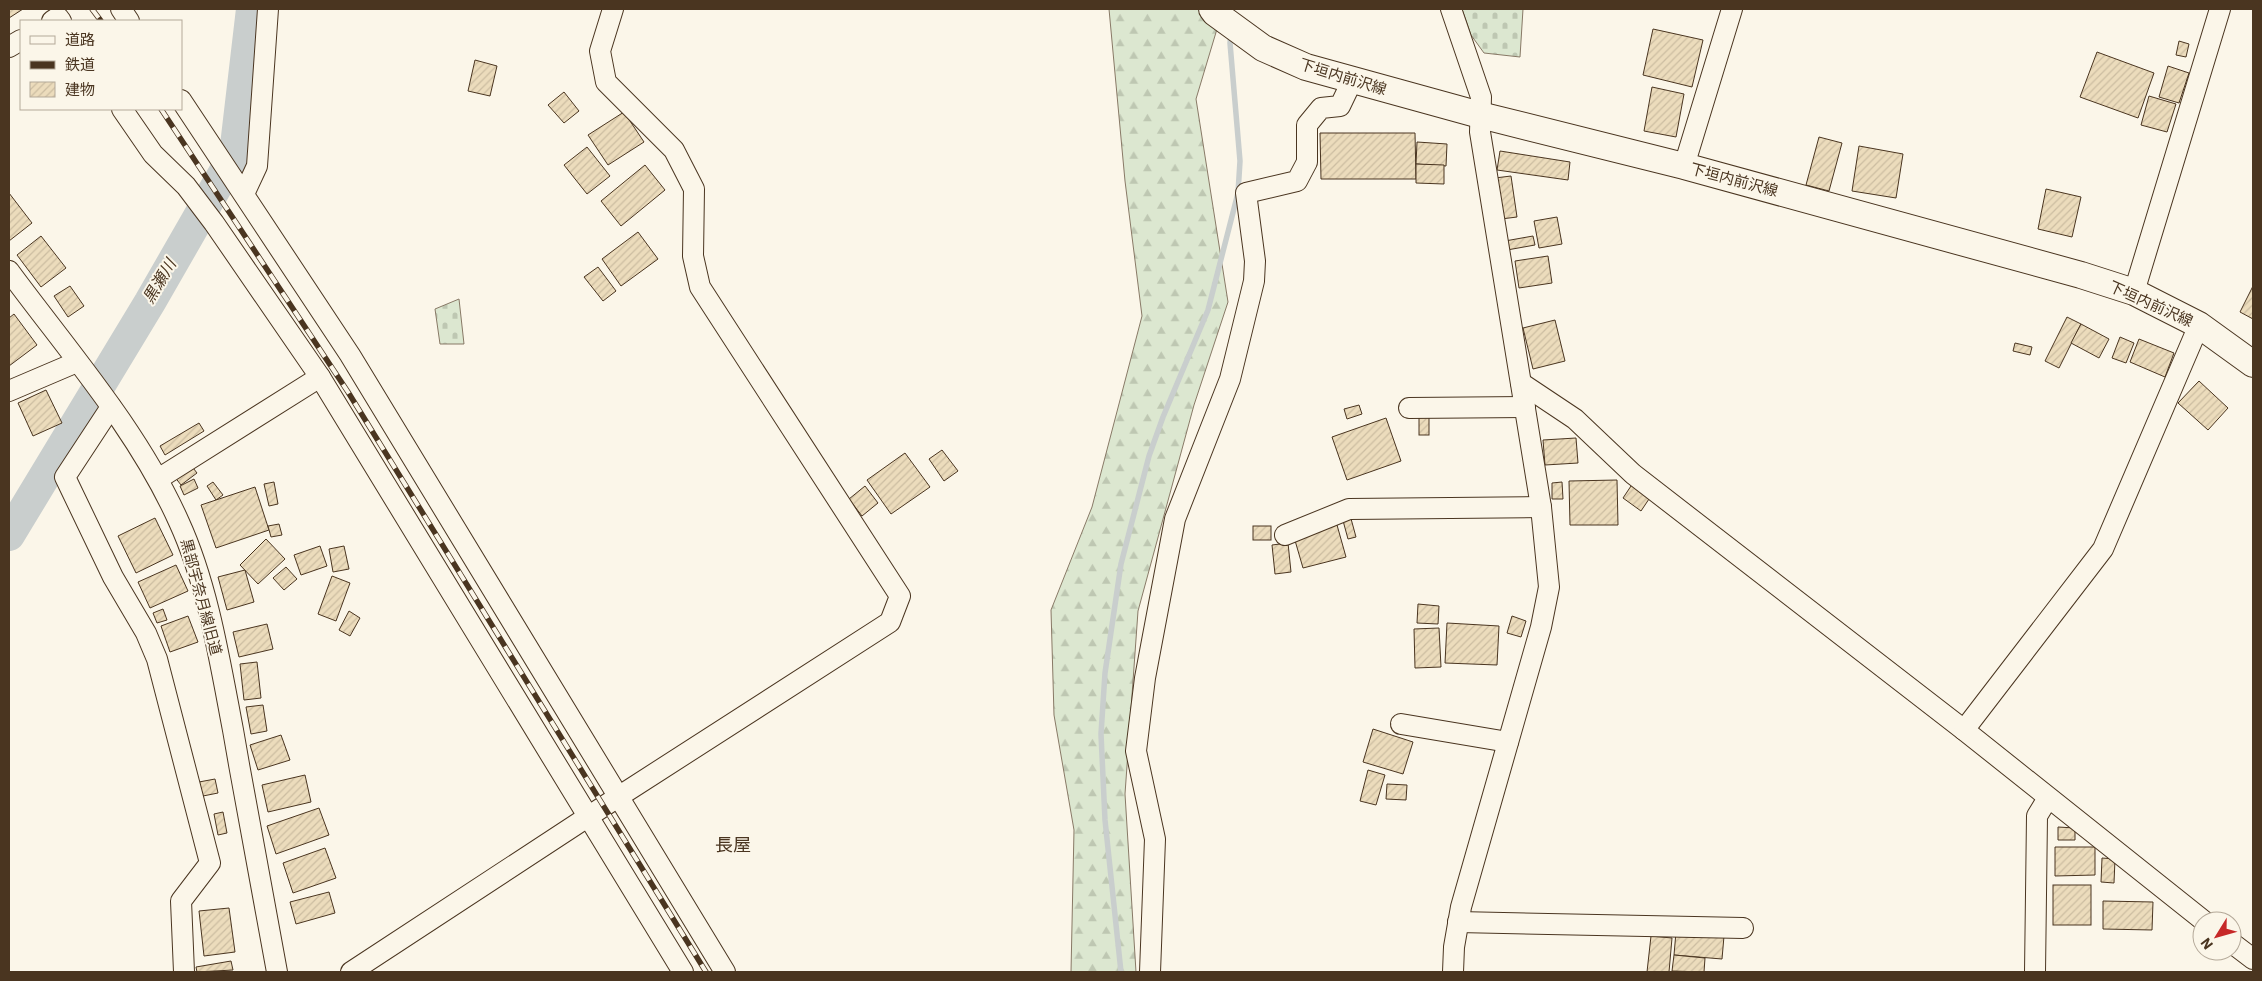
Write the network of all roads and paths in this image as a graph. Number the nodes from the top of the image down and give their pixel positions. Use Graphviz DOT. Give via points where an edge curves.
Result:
graph roads {
  1 [pos="121,9"];
  2 [pos="268,9"];
  3 [pos="613,9"];
  4 [pos="1212,9"];
  5 [pos="1451,9"];
  6 [pos="1732,9"];
  7 [pos="2220,9"];
  8 [pos="128,20"];
  9 [pos="20,41"];
  10 [pos="9,47"];
  11 [pos="1352,81"];
  12 [pos="182,102"];
  13 [pos="123,110"];
  14 [pos="1480,115"];
  15 [pos="1684,166"];
  16 [pos="240,189"];
  17 [pos="9,271"];
  18 [pos="2134,292"];
  19 [pos="2198,325"];
  20 [pos="77,362"];
  21 [pos="2253,364"];
  22 [pos="320,377"];
  23 [pos="1521,383"];
  24 [pos="9,391"];
  25 [pos="111,407"];
  26 [pos="1525,407"];
  27 [pos="1409,408"];
  28 [pos="158,479"];
  29 [pos="1541,507"];
  30 [pos="1285,535"];
  31 [pos="1401,724"];
  32 [pos="1964,730"];
  33 [pos="1508,742"];
  34 [pos="618,797"];
  35 [pos="2048,798"];
  36 [pos="587,818"];
  37 [pos="2192,912"];
  38 [pos="1458,922"];
  39 [pos="1743,928"];
  40 [pos="2242,951"];
  41 [pos="2253,959"];
  42 [pos="184,972"];
  43 [pos="277,972"];
  44 [pos="351,972"];
  45 [pos="683,972"];
  46 [pos="725,972"];
  47 [pos="1150,972"];
  48 [pos="1453,972"];
  49 [pos="2035,972"];
  1 -- 8 [label="street"];
  2 -- 16 [label="street" via="257,166"];
  3 -- 34 [label="street" via="600,51 606,82 674,150 694,189 693,256 700,287 900,596 890,622"];
  4 -- 11 [label="main road, 下垣内前沢線" via="1263,48 1306,67"];
  5 -- 14 [label="street" via="1481,96"];
  6 -- 15 [label="street"];
  7 -- 18 [label="street"];
  9 -- 10 [label="street"];
  11 -- 14 [label="main road, 下垣内前沢線"];
  11 -- 47 [label="street" via="1340,106 1321,108 1307,125 1307,162 1297,181 1246,194 1255,261 1254,281 1230,379 1176,519 1145,678 1136,751 1155,839"];
  12 -- 16 [label="street"];
  13 -- 22 [label="street" via="153,154 186,186"];
  14 -- 15 [label="main road, 下垣内前沢線"];
  14 -- 23 [label="street" via="1480,132"];
  15 -- 18 [label="main road, 下垣内前沢線"];
  16 -- 34 [label="street" via="350,355"];
  17 -- 20 [label="street, 黒部宇奈月線旧道"];
  18 -- 19 [label="main road, 下垣内前沢線"];
  19 -- 21 [label="main road, 下垣内前沢線"];
  19 -- 32 [label="street" via="2103,549"];
  20 -- 24 [label="street"];
  20 -- 25 [label="street, 黒部宇奈月線旧道"];
  22 -- 28 [label="street"];
  22 -- 36 [label="street"];
  23 -- 26 [label="street"];
  23 -- 32 [label="street" via="1575,419 1633,474"];
  25 -- 28 [label="street, 黒部宇奈月線旧道"];
  25 -- 42 [label="street" via="65,477 157,659 210,863 181,900"];
  26 -- 27 [label="street"];
  26 -- 29 [label="street"];
  28 -- 43 [label="street, 黒部宇奈月線旧道" via="180,522 197,569 214,635"];
  29 -- 30 [label="street" via="1349,509"];
  29 -- 33 [label="street" via="1549,587"];
  31 -- 33 [label="street"];
  32 -- 35 [label="street"];
  33 -- 38 [label="street"];
  34 -- 36 [label="street"];
  34 -- 46 [label="street"];
  35 -- 37 [label="street"];
  35 -- 49 [label="street" via="2037,816"];
  36 -- 44 [label="street"];
  36 -- 45 [label="street"];
  38 -- 39 [label="street"];
  38 -- 48 [label="street"];
  40 -- 41 [label="street"];
}
